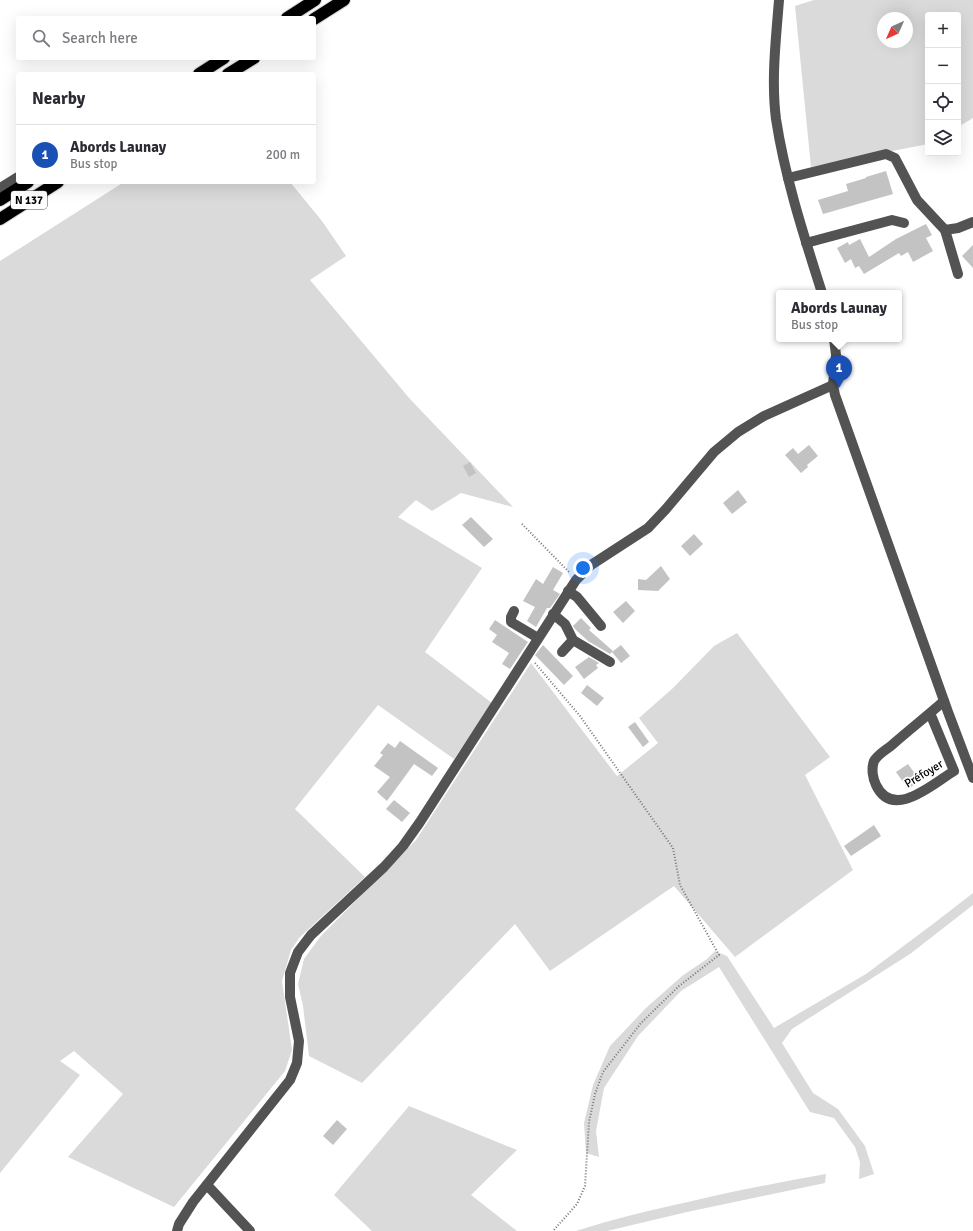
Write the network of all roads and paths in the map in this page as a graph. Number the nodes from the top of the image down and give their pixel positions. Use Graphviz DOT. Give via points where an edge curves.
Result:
graph roads {
  1 [pos="315,0"];
  2 [pos="344,0"];
  3 [pos="779,0"];
  4 [pos="290,16"];
  5 [pos="316,18"];
  6 [pos="221,60"];
  7 [pos="251,60"];
  8 [pos="202,72"];
  9 [pos="231,72"];
  10 [pos="16,178"];
  11 [pos="788,178"];
  12 [pos="25,184"];
  13 [pos="55,184"];
  14 [pos="0,188"];
  15 [pos="0,200"];
  16 [pos="0,219"];
  17 [pos="904,222"];
  18 [pos="973,222"];
  19 [pos="945,230"];
  20 [pos="806,243"];
  21 [pos="958,274"];
  22 [pos="821,290"];
  23 [pos="834,342"];
  24 [pos="833,385"];
  25 [pos="522,524"];
  26 [pos="576,580"];
  27 [pos="568,591"];
  28 [pos="514,611"];
  29 [pos="553,614"];
  30 [pos="601,626"];
  31 [pos="538,638"];
  32 [pos="573,640"];
  33 [pos="562,652"];
  34 [pos="528,654"];
  35 [pos="610,662"];
  36 [pos="944,701"];
  37 [pos="930,713"];
  38 [pos="973,778"];
  39 [pos="207,1185"];
  40 [pos="177,1231"];
  41 [pos="250,1231"];
  42 [pos="553,1231"];
  1 -- 4 [label="highway"];
  2 -- 5 [label="highway"];
  3 -- 11 [label="street" via="774,73 776,110"];
  6 -- 8 [label="highway"];
  7 -- 9 [label="highway"];
  10 -- 14 [label="street"];
  11 -- 19 [label="street" via="886,154 894,158 917,200"];
  11 -- 20 [label="street"];
  12 -- 15 [label="highway, N 137"];
  13 -- 16 [label="highway, N 137"];
  17 -- 20 [label="street" via="892,220"];
  18 -- 19 [label="street"];
  19 -- 21 [label="street"];
  20 -- 22 [label="street"];
  23 -- 24 [label="street" via="836,355"];
  24 -- 26 [label="street" via="764,416 738,432 714,452 648,528 591,565"];
  24 -- 36 [label="street"];
  25 -- 26 [label="path"];
  26 -- 27 [label="street"];
  27 -- 29 [label="street"];
  27 -- 30 [label="street"];
  28 -- 31 [label="street" via="511,622"];
  29 -- 31 [label="street"];
  29 -- 32 [label="street" via="565,624"];
  31 -- 34 [label="street"];
  32 -- 33 [label="street"];
  32 -- 35 [label="street"];
  34 -- 39 [label="street" via="403,846 311,935 298,952 290,973 290,997 299,1041 297,1063 290,1080"];
  34 -- 42 [label="path" via="580,716 673,848 680,885 719,955 679,986 641,1023 603,1072 589,1122 585,1186 577,1204"];
  36 -- 37 [label="street, Préfoyer"];
  36 -- 38 [label="street"];
  37 -- 37 [label="street, Préfoyer" via="882,752 874,762 874,781 879,791 887,798 908,799 918,795 954,771"];
  39 -- 40 [label="street" via="193,1202"];
  39 -- 41 [label="street"];
}
